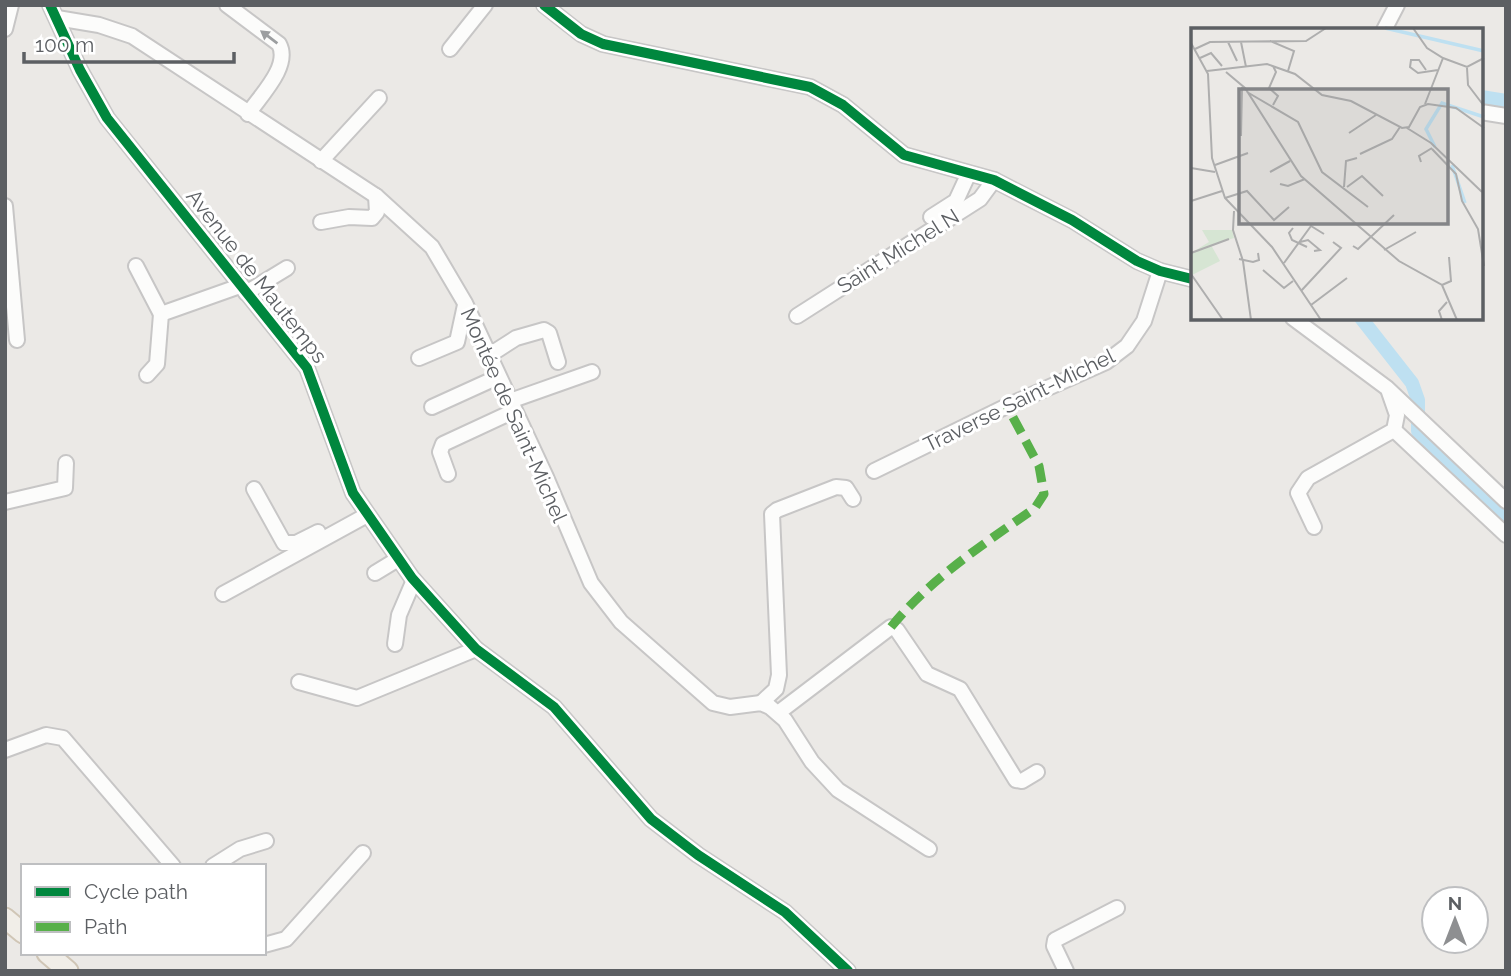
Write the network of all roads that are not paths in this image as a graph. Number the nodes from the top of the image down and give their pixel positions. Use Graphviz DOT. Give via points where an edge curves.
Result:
graph roads {
  1 [pos="11,5"];
  2 [pos="227,5"];
  3 [pos="485,5"];
  4 [pos="544,5"];
  5 [pos="1397,5"];
  6 [pos="54,12"];
  7 [pos="1385,28"];
  8 [pos="5,29"];
  9 [pos="450,49"];
  10 [pos="379,98"];
  11 [pos="1483,112"];
  12 [pos="248,114"];
  13 [pos="1506,116"];
  14 [pos="321,161"];
  15 [pos="968,175"];
  16 [pos="994,180"];
  17 [pos="376,196"];
  18 [pos="5,206"];
  19 [pos="321,222"];
  20 [pos="862,262"];
  21 [pos="136,266"];
  22 [pos="287,268"];
  23 [pos="1160,271"];
  24 [pos="1191,279"];
  25 [pos="243,289"];
  26 [pos="465,303"];
  27 [pos="161,314"];
  28 [pos="797,316"];
  29 [pos="1296,320"];
  30 [pos="17,341"];
  31 [pos="419,358"];
  32 [pos="558,362"];
  33 [pos="493,367"];
  34 [pos="592,372"];
  35 [pos="148,375"];
  36 [pos="1387,388"];
  37 [pos="448,389"];
  38 [pos="512,406"];
  39 [pos="432,407"];
  40 [pos="1394,430"];
  41 [pos="65,463"];
  42 [pos="874,471"];
  43 [pos="448,474"];
  44 [pos="254,489"];
  45 [pos="5,496"];
  46 [pos="853,499"];
  47 [pos="1506,501"];
  48 [pos="6,502"];
  49 [pos="365,512"];
  50 [pos="1314,527"];
  51 [pos="1506,535"];
  52 [pos="398,559"];
  53 [pos="375,573"];
  54 [pos="414,580"];
  55 [pos="223,594"];
  56 [pos="395,644"];
  57 [pos="477,649"];
  58 [pos="299,682"];
  59 [pos="761,704"];
  60 [pos="778,713"];
  61 [pos="5,750"];
  62 [pos="1037,772"];
  63 [pos="266,841"];
  64 [pos="929,849"];
  65 [pos="362,853"];
  66 [pos="171,864"];
  67 [pos="216,864"];
  68 [pos="1117,908"];
  69 [pos="5,918"];
  70 [pos="21,931"];
  71 [pos="266,944"];
  72 [pos="49,955"];
  73 [pos="68,971"];
  74 [pos="848,971"];
  75 [pos="1066,971"];
  1 -- 8 [label="street"];
  12 -- 2 [label="street, one-way" via="277,72 282,52 279,44"];
  3 -- 9 [label="street"];
  4 -- 15 [label="street" via="581,34 613,47 810,87 843,105 904,155"];
  5 -- 7 [label="street"];
  6 -- 12 [label="street, Montée de Saint-Michel" via="132,36"];
  6 -- 25 [label="street, Avenue de Mautemps" via="107,118"];
  10 -- 14 [label="street"];
  11 -- 13 [label="street"];
  12 -- 14 [label="street, Montée de Saint-Michel"];
  14 -- 17 [label="street, Montée de Saint-Michel"];
  15 -- 16 [label="street"];
  15 -- 20 [label="street" via="956,201"];
  16 -- 23 [label="street"];
  16 -- 28 [label="street, Saint Michel N" via="980,199"];
  17 -- 19 [label="street" via="377,212 372,218"];
  17 -- 26 [label="street, Montée de Saint-Michel" via="432,247"];
  18 -- 30 [label="street"];
  21 -- 27 [label="street"];
  22 -- 25 [label="street"];
  23 -- 24 [label="street"];
  23 -- 42 [label="street, Traverse Saint-Michel" via="1144,321 1126,346 1106,362"];
  25 -- 27 [label="street"];
  25 -- 49 [label="street, Avenue de Mautemps" via="312,377 349,483"];
  26 -- 31 [label="street" via="457,342"];
  26 -- 33 [label="street, Montée de Saint-Michel"];
  27 -- 35 [label="street" via="157,364"];
  29 -- 36 [label="street"];
  32 -- 33 [label="street" via="544,330 520,337"];
  33 -- 37 [label="street"];
  33 -- 38 [label="street, Montée de Saint-Michel"];
  33 -- 39 [label="street"];
  34 -- 38 [label="street"];
  36 -- 40 [label="street" via="1397,415"];
  36 -- 47 [label="street"];
  38 -- 43 [label="street" via="443,444 440,452"];
  38 -- 59 [label="street, Montée de Saint-Michel" via="580,563 603,600 713,703 730,707"];
  40 -- 50 [label="street" via="1300,485 1298,493"];
  40 -- 51 [label="street"];
  41 -- 48 [label="street" via="65,488"];
  44 -- 49 [label="street" via="282,541 288,544"];
  45 -- 48 [label="street"];
  46 -- 59 [label="street" via="846,488 836,487 772,514 779,675 776,690"];
  49 -- 52 [label="street, Avenue de Mautemps"];
  49 -- 55 [label="street"];
  52 -- 53 [label="street"];
  52 -- 54 [label="street, Avenue de Mautemps"];
  54 -- 56 [label="street" via="399,615"];
  54 -- 57 [label="street, Avenue de Mautemps"];
  57 -- 58 [label="street" via="357,698"];
  57 -- 74 [label="street, Avenue de Mautemps" via="554,707 651,819 785,912"];
  59 -- 60 [label="street"];
  60 -- 62 [label="street" via="891,627 931,677 960,689 1016,780"];
  60 -- 64 [label="street" via="828,782"];
  61 -- 66 [label="street" via="46,735 63,738"];
  63 -- 67 [label="street" via="240,849"];
  65 -- 71 [label="street" via="286,939"];
  68 -- 75 [label="street" via="1055,940"];
  69 -- 70 [label="main road"];
  72 -- 73 [label="main road"];
}
